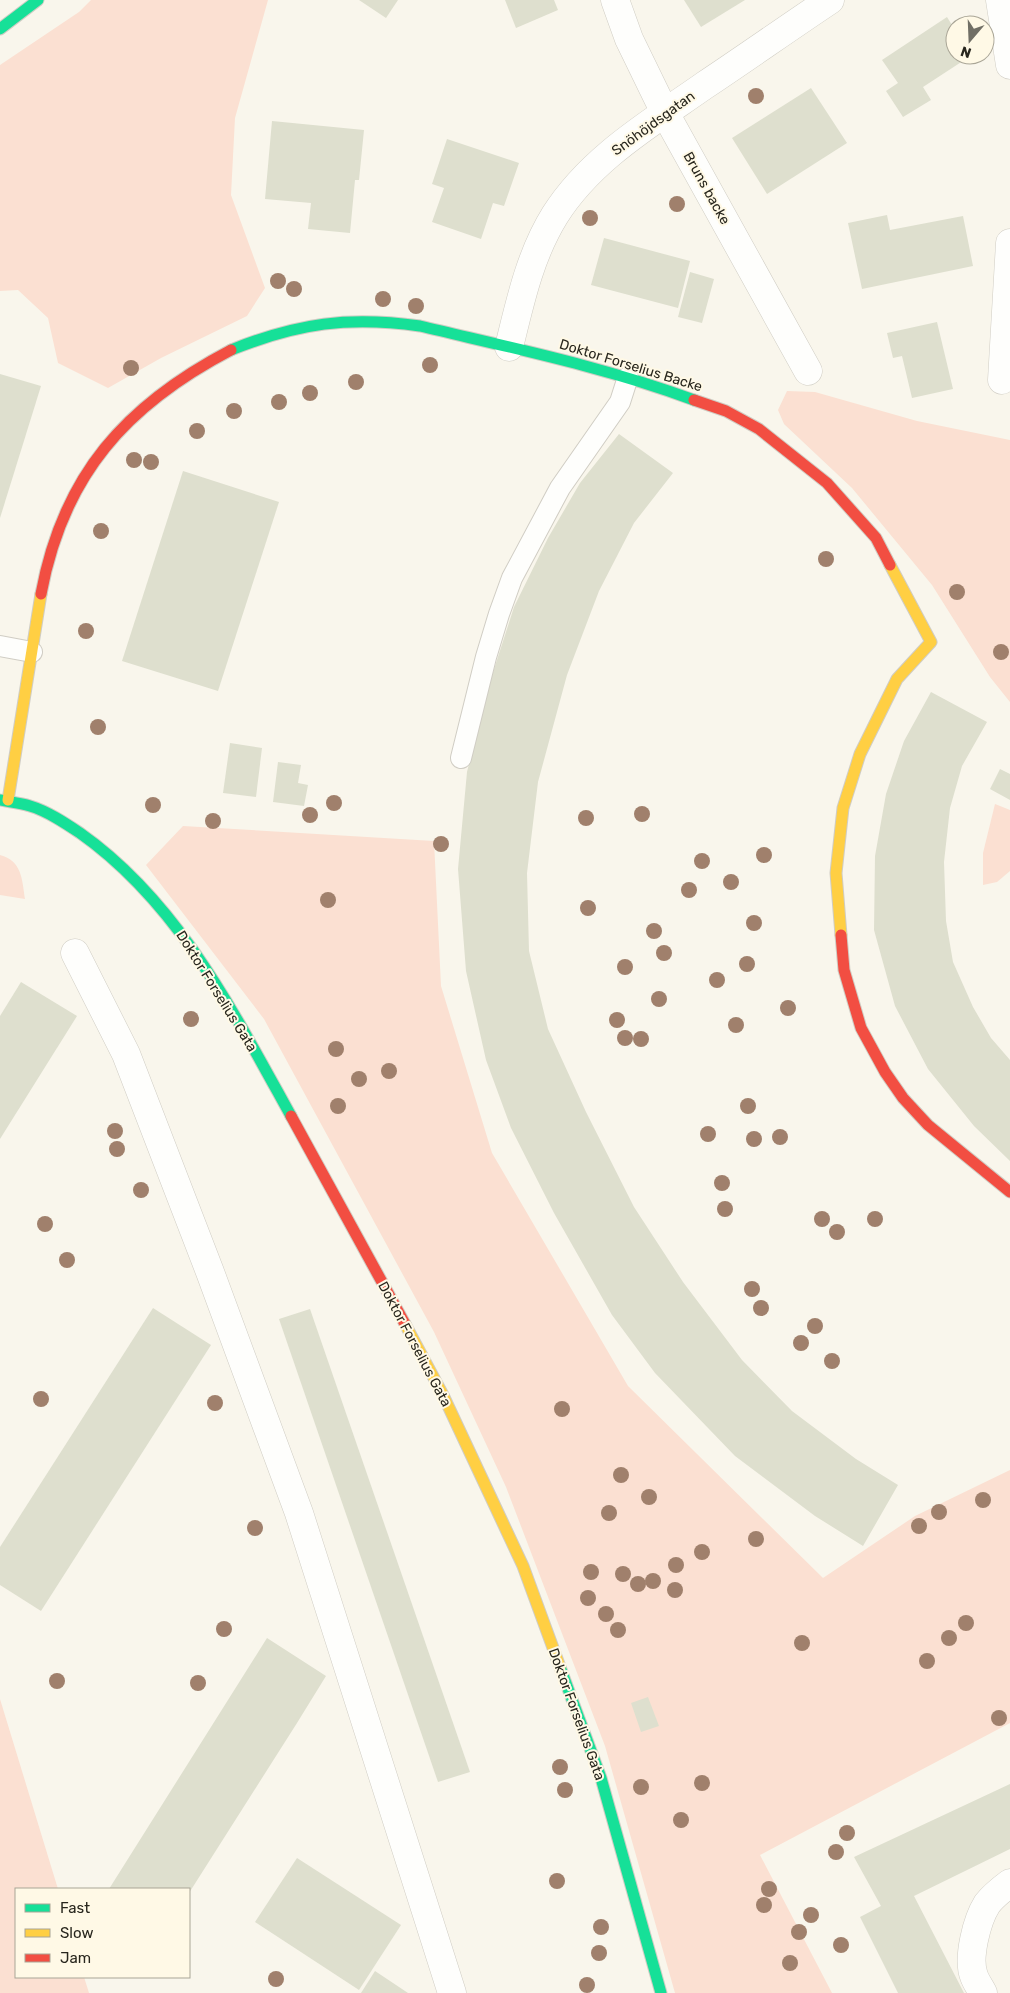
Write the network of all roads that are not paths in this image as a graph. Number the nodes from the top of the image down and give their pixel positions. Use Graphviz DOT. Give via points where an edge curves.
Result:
graph roads {
  1 [pos="38,0"];
  2 [pos="615,0"];
  3 [pos="830,0"];
  4 [pos="1000,0"];
  5 [pos="0,29"];
  6 [pos="1010,65"];
  7 [pos="665,113"];
  8 [pos="1010,243"];
  9 [pos="509,347"];
  10 [pos="808,371"];
  11 [pos="628,377"];
  12 [pos="1002,380"];
  13 [pos="0,646"];
  14 [pos="32,652"];
  15 [pos="461,758"];
  16 [pos="4,800"];
  17 [pos="75,953"];
  18 [pos="1010,1192"];
  19 [pos="1010,1883"];
  20 [pos="452,1993"];
  21 [pos="661,1993"];
  22 [pos="983,1993"];
  1 -- 5 [label="street"];
  2 -- 7 [label="street, Bruns backe" via="629,39"];
  3 -- 7 [label="street, Snöhöjdsgatan"];
  4 -- 6 [label="street"];
  7 -- 9 [label="street, Snöhöjdsgatan" via="612,151 576,187 555,216 526,280"];
  7 -- 10 [label="street, Bruns backe"];
  8 -- 12 [label="street"];
  9 -- 11 [label="street, Doktor Forselius Backe"];
  9 -- 14 [label="street, Doktor Forselius Backe" via="396,322 341,321 291,329 247,344 177,380 127,421 87,470 59,527 40,598"];
  11 -- 15 [label="lane" via="620,402 560,488 512,578 498,614"];
  11 -- 18 [label="street, Doktor Forselius Backe" via="718,408 759,428 827,483 876,538 931,642 897,680 860,754 843,808 836,873 844,970 861,1028 903,1098 928,1125"];
  13 -- 14 [label="lane"];
  14 -- 16 [label="street, Doktor Forselius Backe"];
  16 -- 21 [label="street, Doktor Forselius Gata" via="31,806 68,825 101,848 159,905 198,957 244,1031 352,1225 443,1396 523,1566 600,1778"];
  17 -- 20 [label="street" via="126,1054 299,1513"];
  19 -- 22 [label="street" via="987,1904 977,1930 972,1952 973,1975"];
}
